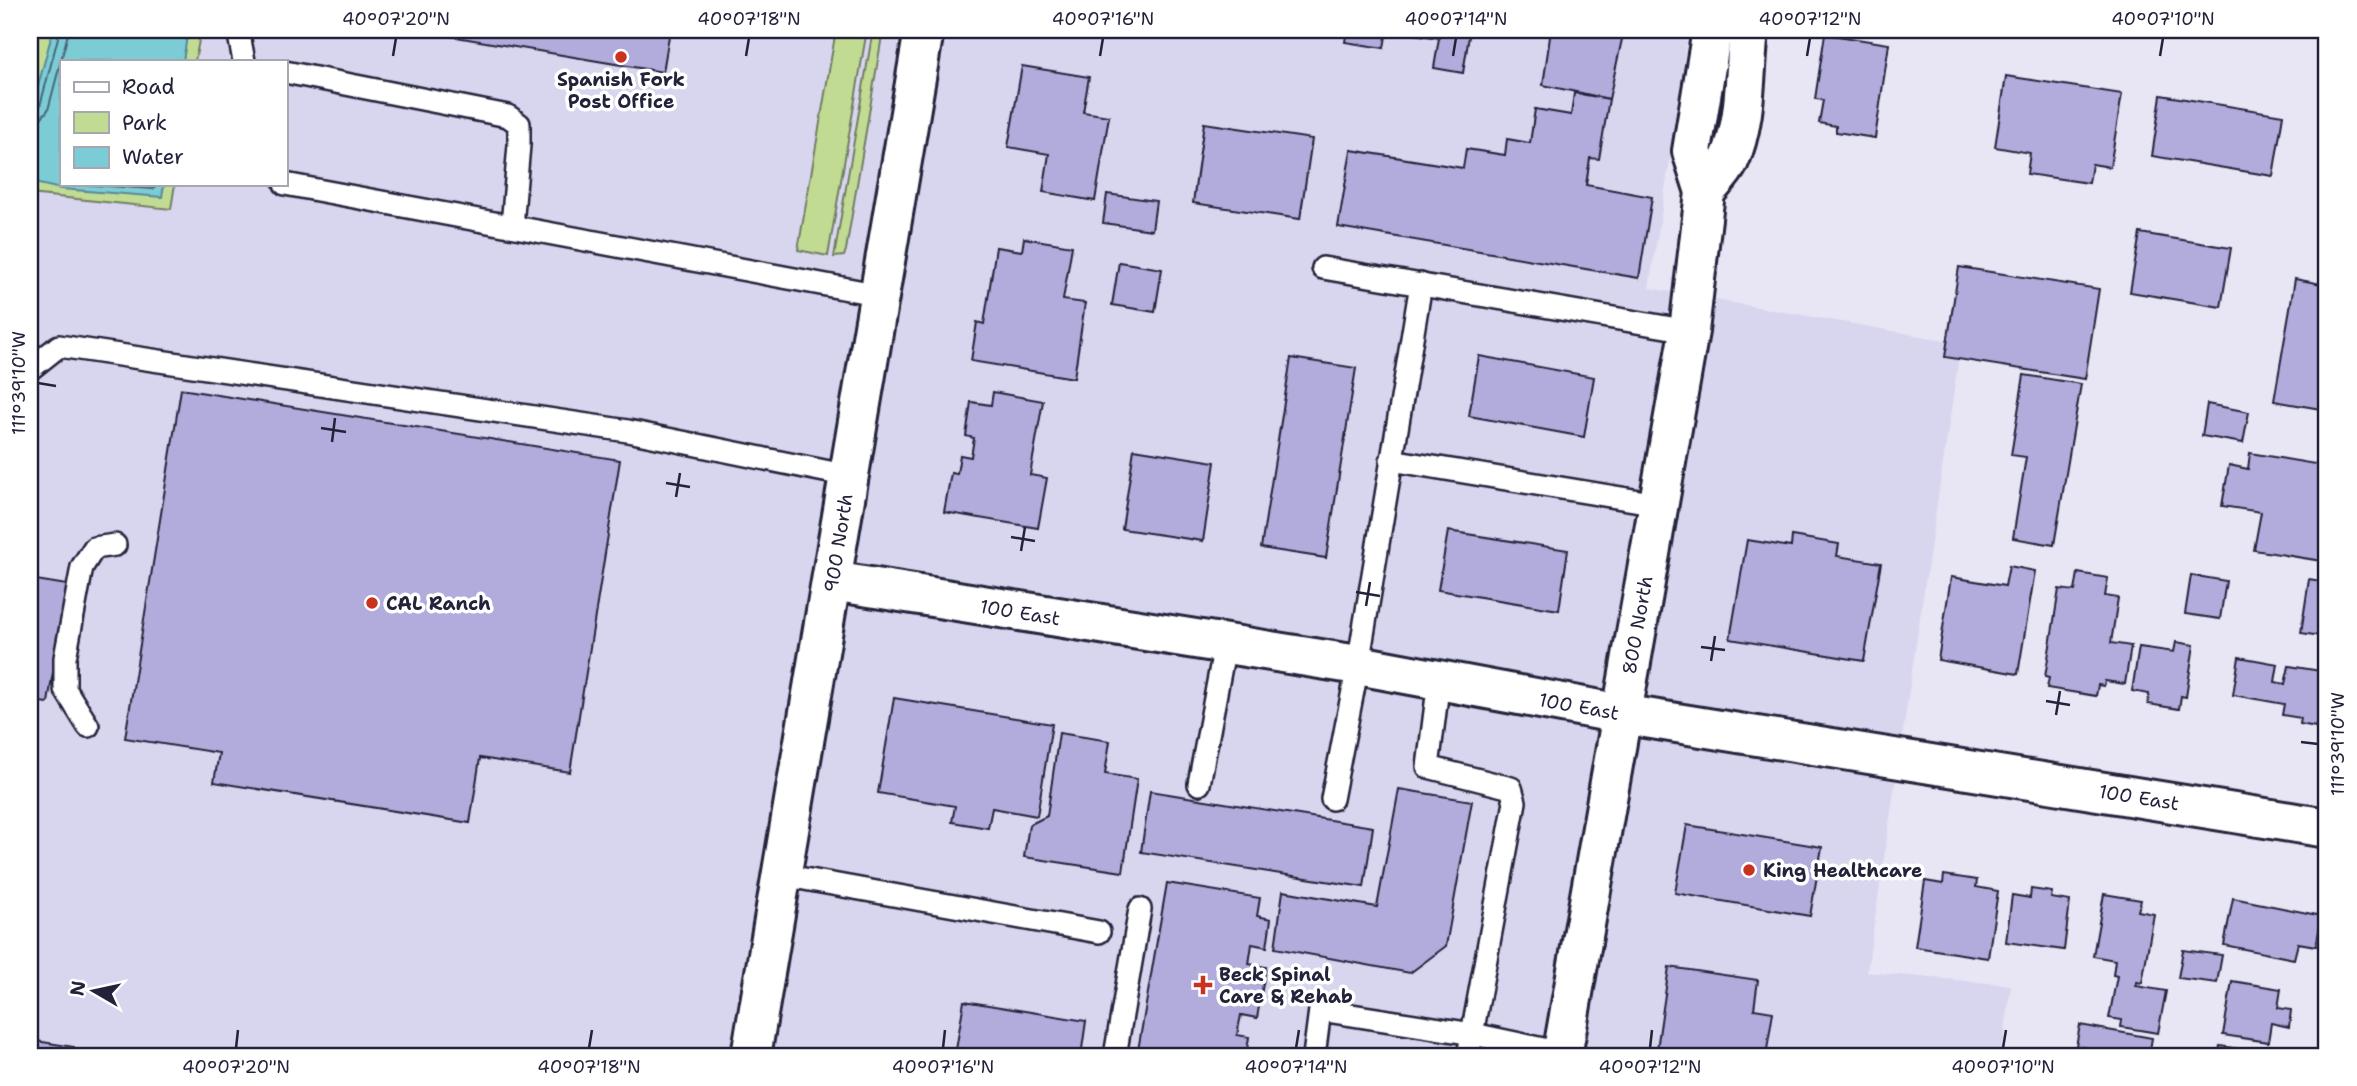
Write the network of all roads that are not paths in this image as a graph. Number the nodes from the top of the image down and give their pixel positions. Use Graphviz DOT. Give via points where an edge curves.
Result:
graph roads {
  1 [pos="238,30"];
  2 [pos="924,30"];
  3 [pos="1712,30"];
  4 [pos="1749,30"];
  5 [pos="244,60"];
  6 [pos="287,72"];
  7 [pos="287,184"];
  8 [pos="1705,192"];
  9 [pos="512,226"];
  10 [pos="1323,268"];
  11 [pos="1421,284"];
  12 [pos="880,295"];
  13 [pos="1689,331"];
  14 [pos="30,369"];
  15 [pos="1391,460"];
  16 [pos="849,476"];
  17 [pos="1658,504"];
  18 [pos="115,545"];
  19 [pos="832,581"];
  20 [pos="1225,645"];
  21 [pos="1358,665"];
  22 [pos="1439,680"];
  23 [pos="1621,714"];
  24 [pos="88,726"];
  25 [pos="1199,784"];
  26 [pos="1332,799"];
  27 [pos="2327,828"];
  28 [pos="782,875"];
  29 [pos="1140,909"];
  30 [pos="1099,932"];
  31 [pos="1473,1034"];
  32 [pos="1562,1054"];
  33 [pos="751,1056"];
  34 [pos="1115,1056"];
  35 [pos="1314,1056"];
  36 [pos="1468,1056"];
  1 -- 5 [label="lane"];
  2 -- 12 [label="street, 900 North"];
  3 -- 8 [label="street, 800 North" via="1692,151"];
  4 -- 8 [label="street" via="1737,137 1728,163"];
  6 -- 9 [label="lane" via="508,116 519,124"];
  7 -- 9 [label="lane"];
  8 -- 13 [label="street, 800 North"];
  9 -- 12 [label="lane"];
  10 -- 11 [label="lane"];
  11 -- 13 [label="lane"];
  11 -- 15 [label="lane"];
  12 -- 16 [label="street, 900 North"];
  13 -- 17 [label="street, 800 North"];
  14 -- 16 [label="lane" via="60,346 628,431"];
  15 -- 17 [label="lane"];
  15 -- 21 [label="lane"];
  16 -- 19 [label="street, 900 North"];
  17 -- 23 [label="street, 800 North"];
  18 -- 24 [label="lane" via="94,548 82,567 65,658 65,689"];
  19 -- 20 [label="street, 100 East"];
  19 -- 28 [label="street, 900 North"];
  20 -- 21 [label="street, 100 East"];
  20 -- 25 [label="lane"];
  21 -- 22 [label="street, 100 East"];
  21 -- 26 [label="lane"];
  22 -- 23 [label="street, 100 East"];
  22 -- 31 [label="lane" via="1428,767 1511,789 1515,802"];
  23 -- 27 [label="street, 100 East"];
  23 -- 32 [label="street, 800 North"];
  28 -- 30 [label="lane"];
  28 -- 33 [label="street, 900 North"];
  29 -- 34 [label="lane"];
  31 -- 32 [label="lane"];
  31 -- 35 [label="lane" via="1320,1010"];
  31 -- 36 [label="lane"];
}
